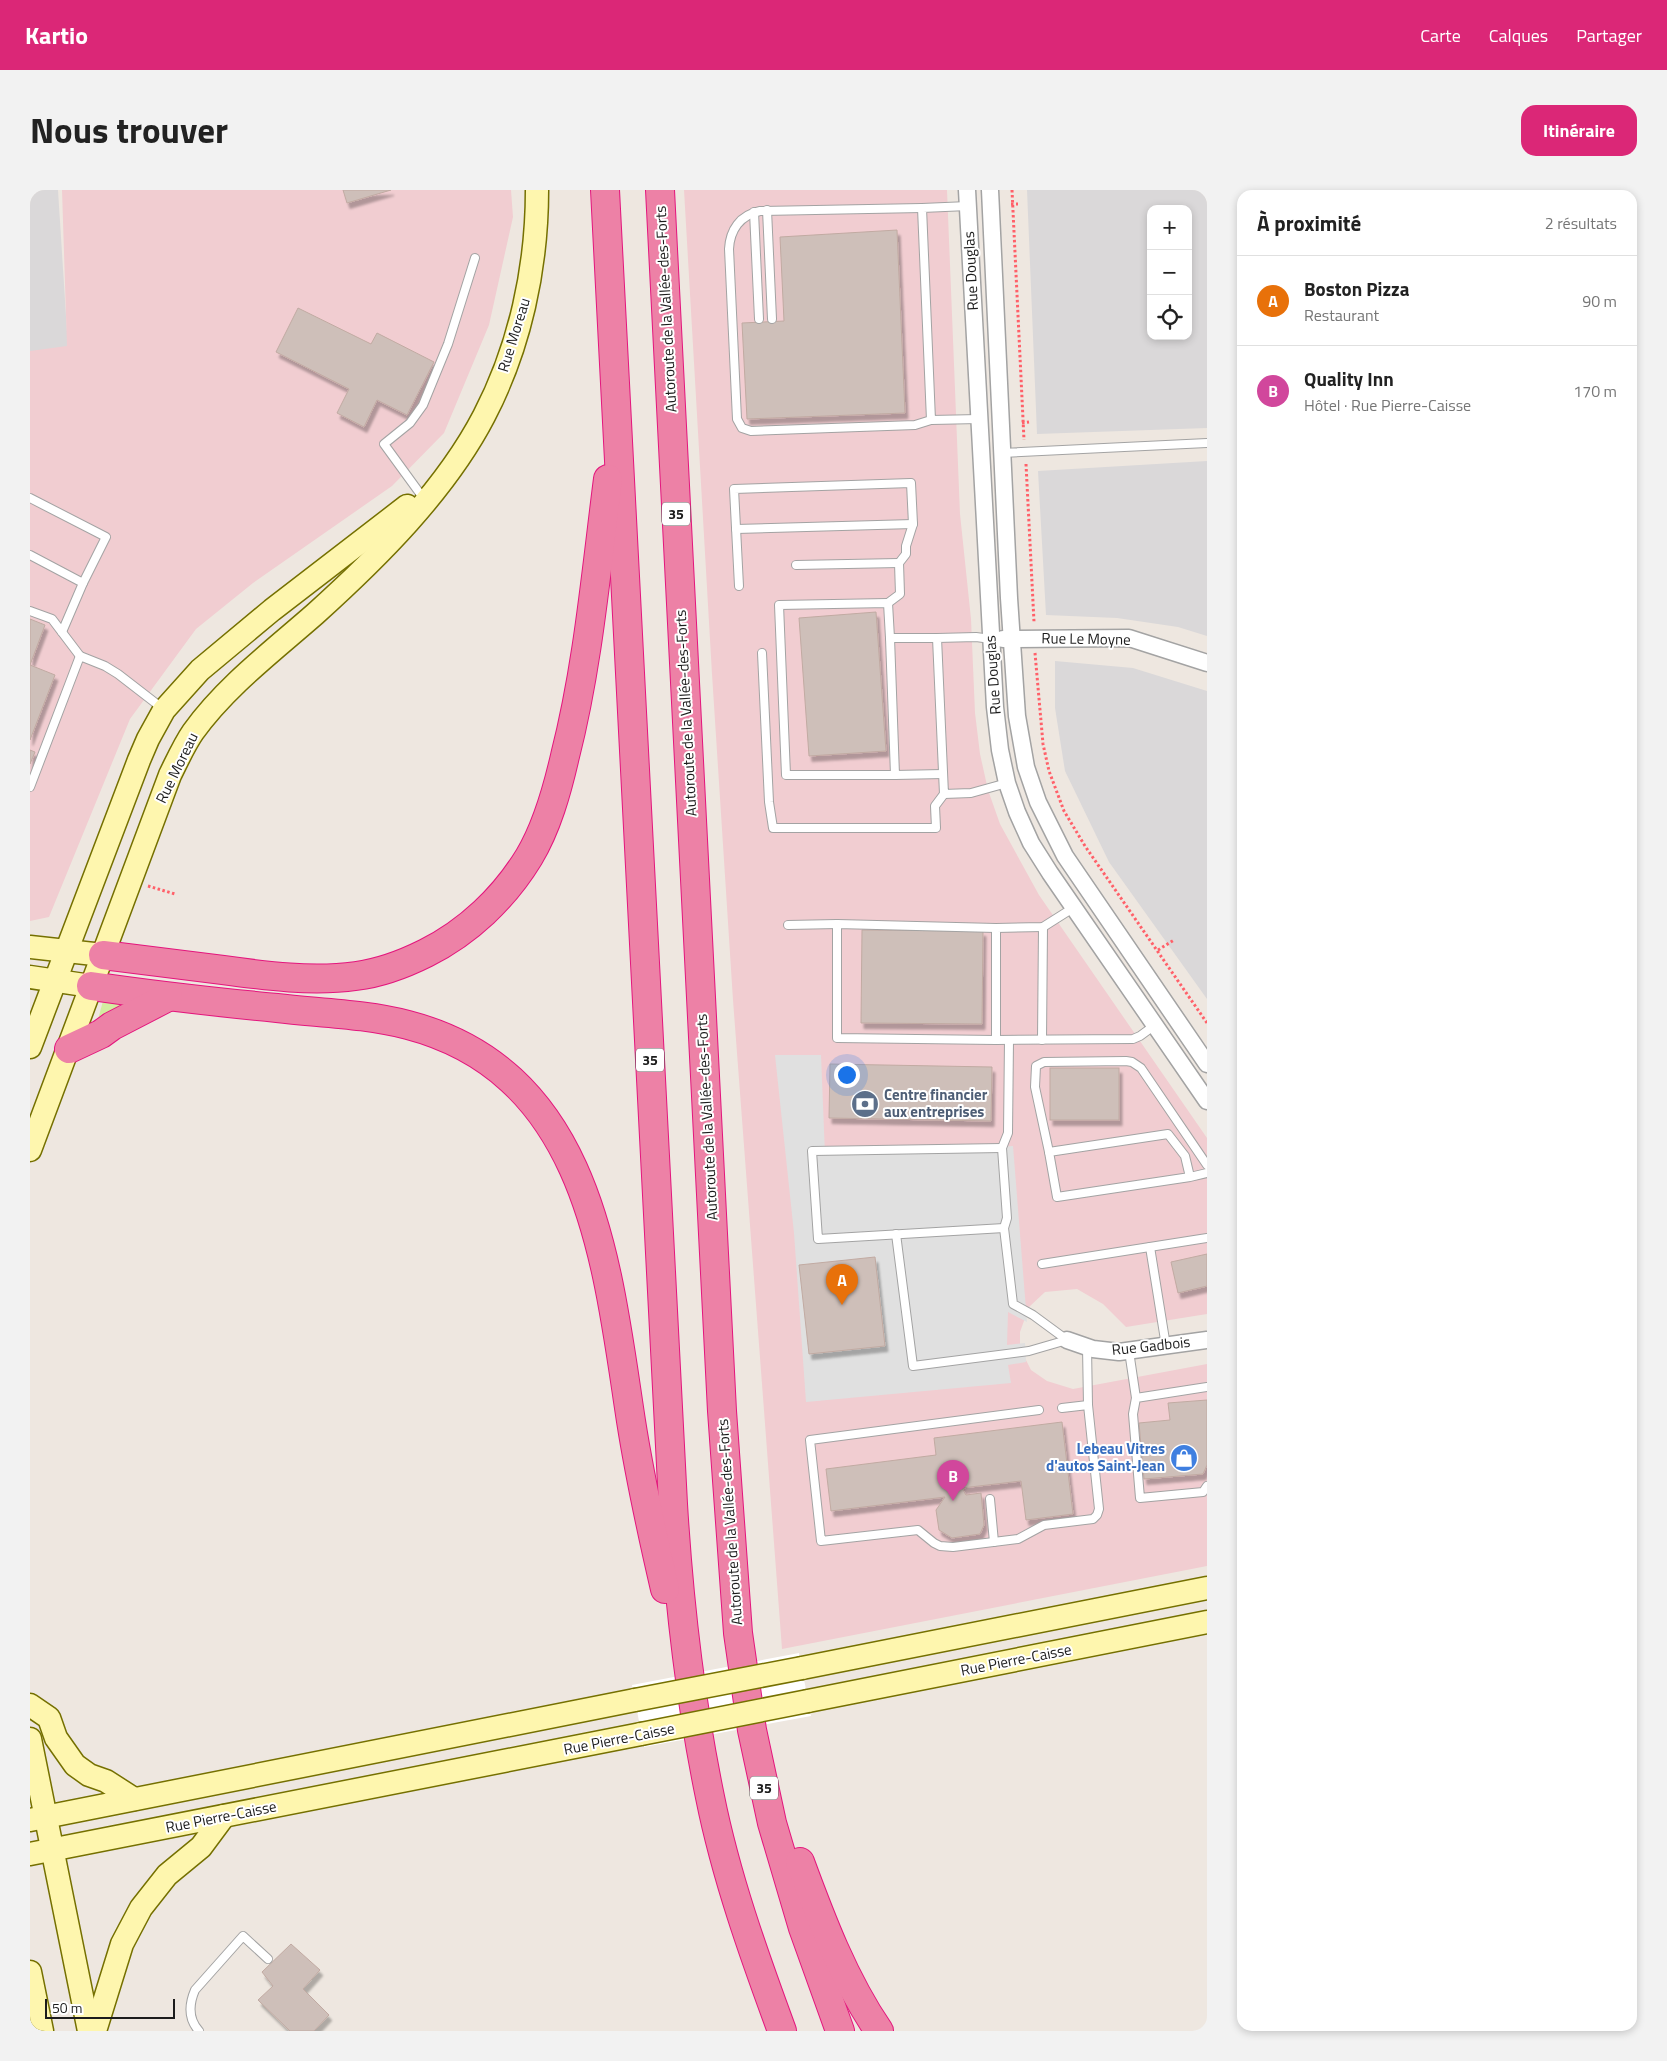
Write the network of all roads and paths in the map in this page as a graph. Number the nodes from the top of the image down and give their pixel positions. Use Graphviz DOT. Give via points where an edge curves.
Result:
graph roads {
  1 [pos="537,190"];
  2 [pos="605,190"];
  3 [pos="660,190"];
  4 [pos="990,190"];
  5 [pos="1012,190"];
  6 [pos="968,198"];
  7 [pos="1013,204"];
  8 [pos="1018,204"];
  9 [pos="922,208"];
  10 [pos="766,210"];
  11 [pos="754,212"];
  12 [pos="475,258"];
  13 [pos="759,319"];
  14 [pos="772,319"];
  15 [pos="617,413"];
  16 [pos="979,419"];
  17 [pos="931,420"];
  18 [pos="1024,440"];
  19 [pos="1207,443"];
  20 [pos="1002,453"];
  21 [pos="1026,465"];
  22 [pos="423,497"];
  23 [pos="30,498"];
  24 [pos="913,524"];
  25 [pos="736,529"];
  26 [pos="30,554"];
  27 [pos="899,563"];
  28 [pos="796,565"];
  29 [pos="83,583"];
  30 [pos="739,586"];
  31 [pos="888,603"];
  32 [pos="30,610"];
  33 [pos="1034,619"];
  34 [pos="62,632"];
  35 [pos="890,638"];
  36 [pos="937,638"];
  37 [pos="990,639"];
  38 [pos="1012,639"];
  39 [pos="762,653"];
  40 [pos="80,656"];
  41 [pos="1036,661"];
  42 [pos="1207,663"];
  43 [pos="164,710"];
  44 [pos="943,774"];
  45 [pos="895,775"];
  46 [pos="1007,783"];
  47 [pos="30,787"];
  48 [pos="944,794"];
  49 [pos="131,880"];
  50 [pos="175,894"];
  51 [pos="1073,908"];
  52 [pos="837,924"];
  53 [pos="788,925"];
  54 [pos="1043,927"];
  55 [pos="996,928"];
  56 [pos="1174,940"];
  57 [pos="30,947"];
  58 [pos="1158,950"];
  59 [pos="67,952"];
  60 [pos="103,955"];
  61 [pos="30,977"];
  62 [pos="55,981"];
  63 [pos="91,986"];
  64 [pos="168,997"];
  65 [pos="1207,1023"];
  66 [pos="1155,1025"];
  67 [pos="996,1040"];
  68 [pos="1009,1040"];
  69 [pos="1042,1040"];
  70 [pos="30,1047"];
  71 [pos="69,1049"];
  72 [pos="1207,1064"];
  73 [pos="1207,1101"];
  74 [pos="1002,1148"];
  75 [pos="30,1150"];
  76 [pos="1049,1152"];
  77 [pos="1207,1166"];
  78 [pos="1207,1173"];
  79 [pos="1190,1177"];
  80 [pos="1004,1228"];
  81 [pos="896,1234"];
  82 [pos="1207,1238"];
  83 [pos="1150,1247"];
  84 [pos="1042,1264"];
  85 [pos="1067,1340"];
  86 [pos="1207,1340"];
  87 [pos="1166,1346"];
  88 [pos="1087,1347"];
  89 [pos="1129,1351"];
  90 [pos="1207,1388"];
  91 [pos="1136,1398"];
  92 [pos="1088,1405"];
  93 [pos="1062,1408"];
  94 [pos="1040,1410"];
  95 [pos="1207,1486"];
  96 [pos="990,1499"];
  97 [pos="731,1536"];
  98 [pos="994,1542"];
  99 [pos="1207,1588"];
  100 [pos="1207,1622"];
  101 [pos="30,1705"];
  102 [pos="693,1705"];
  103 [pos="30,1739"];
  104 [pos="134,1799"];
  105 [pos="224,1816"];
  106 [pos="38,1818"];
  107 [pos="53,1850"];
  108 [pos="30,1854"];
  109 [pos="268,1958"];
  110 [pos="30,1972"];
  111 [pos="42,2031"];
  112 [pos="89,2031"];
  113 [pos="95,2031"];
  114 [pos="199,2031"];
  115 [pos="782,2031"];
  116 [pos="840,2031"];
  117 [pos="879,2031"];
  1 -- 22 [label="main road, Rue Moreau" via="533,262 517,331 502,376 484,416 451,468"];
  2 -- 15 [label="highway, 35"];
  3 -- 97 [label="highway, Autoroute de la Vallée-des-Forts / 35"];
  4 -- 20 [label="street, Rue Douglas"];
  5 -- 7 [label="path"];
  6 -- 9 [label="lane"];
  6 -- 16 [label="street, Rue Douglas"];
  7 -- 8 [label="path"];
  7 -- 18 [label="path"];
  9 -- 10 [label="lane"];
  9 -- 17 [label="lane"];
  10 -- 11 [label="lane"];
  10 -- 14 [label="lane"];
  11 -- 13 [label="lane"];
  11 -- 17 [label="lane" via="739,222 729,243 738,419 744,430 916,425"];
  12 -- 22 [label="lane" via="448,344 423,405 410,423 384,444"];
  15 -- 60 [label="highway" via="582,675 570,738 557,789 536,844 500,896 462,930 435,948 405,962 357,976 323,979 279,977"];
  15 -- 102 [label="highway, 35" via="673,1504 682,1631"];
  16 -- 17 [label="lane"];
  16 -- 37 [label="street, Rue Douglas"];
  19 -- 20 [label="lane"];
  20 -- 38 [label="street, Rue Douglas"];
  21 -- 33 [label="path"];
  22 -- 43 [label="main road, Rue Moreau" via="217,654 184,685"];
  22 -- 49 [label="main road, Rue Moreau" via="348,584 226,694 199,723 170,775"];
  23 -- 29 [label="lane" via="106,537"];
  24 -- 25 [label="lane"];
  24 -- 25 [label="lane" via="911,483 734,489"];
  24 -- 27 [label="lane" via="906,554"];
  25 -- 30 [label="lane"];
  26 -- 29 [label="lane"];
  27 -- 28 [label="lane"];
  27 -- 31 [label="lane" via="900,594"];
  29 -- 34 [label="lane"];
  31 -- 35 [label="lane"];
  31 -- 45 [label="lane" via="779,605 783,709 786,775"];
  32 -- 34 [label="lane" via="52,619"];
  34 -- 40 [label="lane"];
  35 -- 36 [label="lane"];
  35 -- 45 [label="lane"];
  36 -- 37 [label="lane"];
  36 -- 44 [label="lane"];
  37 -- 38 [label="street, Rue Le Moyne"];
  37 -- 46 [label="street, Rue Douglas" via="996,728"];
  38 -- 42 [label="street, Rue Le Moyne" via="1129,638"];
  38 -- 72 [label="street, Rue Douglas" via="1019,734 1038,802 1077,874"];
  39 -- 48 [label="lane" via="773,828 936,828 935,806"];
  40 -- 43 [label="lane" via="118,674"];
  40 -- 47 [label="lane"];
  41 -- 58 [label="path" via="1043,744 1064,811"];
  43 -- 59 [label="main road, Rue Moreau" via="139,760"];
  44 -- 45 [label="lane"];
  44 -- 48 [label="lane"];
  46 -- 48 [label="lane" via="970,793"];
  46 -- 51 [label="street, Rue Douglas" via="1016,812 1032,843"];
  49 -- 50 [label="path"];
  49 -- 60 [label="main road, Rue Moreau"];
  51 -- 54 [label="lane"];
  51 -- 66 [label="street, Rue Douglas"];
  52 -- 53 [label="lane"];
  52 -- 55 [label="lane"];
  52 -- 67 [label="lane" via="837,1038"];
  54 -- 55 [label="lane"];
  54 -- 69 [label="lane"];
  55 -- 67 [label="lane"];
  56 -- 58 [label="path"];
  57 -- 59 [label="main road"];
  58 -- 65 [label="path"];
  59 -- 60 [label="main road"];
  59 -- 62 [label="main road, Rue Moreau"];
  60 -- 63 [label="main road, Rue Moreau"];
  61 -- 62 [label="main road"];
  62 -- 63 [label="main road"];
  62 -- 70 [label="main road, Rue Moreau"];
  63 -- 64 [label="highway"];
  63 -- 71 [label="main road, Rue Moreau"];
  64 -- 71 [label="highway"];
  64 -- 102 [label="highway" via="367,1017 427,1031 460,1044 489,1062 519,1086 546,1118 580,1179 600,1245 614,1311 642,1493"];
  66 -- 69 [label="lane" via="1132,1039"];
  66 -- 73 [label="street, Rue Douglas"];
  67 -- 68 [label="lane"];
  68 -- 69 [label="lane"];
  68 -- 74 [label="lane" via="1008,1133"];
  71 -- 75 [label="main road, Rue Moreau"];
  74 -- 80 [label="lane" via="1007,1218"];
  74 -- 81 [label="lane" via="812,1151 818,1239"];
  76 -- 77 [label="lane" via="1035,1088 1036,1066 1044,1062 1126,1060 1141,1068"];
  76 -- 79 [label="lane" via="1168,1134 1184,1156"];
  76 -- 79 [label="lane" via="1057,1197"];
  78 -- 79 [label="lane"];
  80 -- 81 [label="lane"];
  80 -- 85 [label="lane" via="1013,1304"];
  81 -- 85 [label="lane" via="913,1366 1029,1351"];
  82 -- 83 [label="lane"];
  83 -- 84 [label="lane"];
  83 -- 87 [label="lane"];
  85 -- 88 [label="street, Rue Gadbois"];
  86 -- 87 [label="street, Rue Gadbois"];
  87 -- 89 [label="street, Rue Gadbois"];
  88 -- 89 [label="street, Rue Gadbois" via="1107,1352"];
  88 -- 92 [label="lane"];
  89 -- 91 [label="lane"];
  90 -- 91 [label="lane"];
  91 -- 95 [label="lane" via="1132,1414 1140,1498 1203,1492"];
  92 -- 93 [label="lane"];
  92 -- 98 [label="lane" via="1097,1515 1090,1520 1044,1525 1018,1539"];
  94 -- 98 [label="lane" via="810,1440 821,1541 918,1530 934,1543 947,1547"];
  96 -- 98 [label="lane"];
  97 -- 116 [label="highway, Autoroute de la Vallée-des-Forts / 35" via="746,1693 766,1793 802,1928"];
  97 -- 117 [label="highway" via="752,1683 780,1802 821,1917"];
  99 -- 104 [label="main road, bridge"];
  100 -- 105 [label="main road, Rue Pierre-Caisse, bridge"];
  101 -- 104 [label="main road" via="49,1718 60,1744 75,1765"];
  102 -- 115 [label="highway, 35" via="710,1798 725,1857"];
  103 -- 106 [label="main road"];
  104 -- 106 [label="main road"];
  105 -- 107 [label="main road, Rue Pierre-Caisse"];
  105 -- 113 [label="main road" via="201,1847 167,1875 140,1908 122,1944"];
  106 -- 107 [label="main road"];
  107 -- 108 [label="main road, Rue Pierre-Caisse"];
  107 -- 112 [label="main road"];
  109 -- 114 [label="lane" via="243,1936 191,1998 192,2021"];
  110 -- 111 [label="main road"];
}
